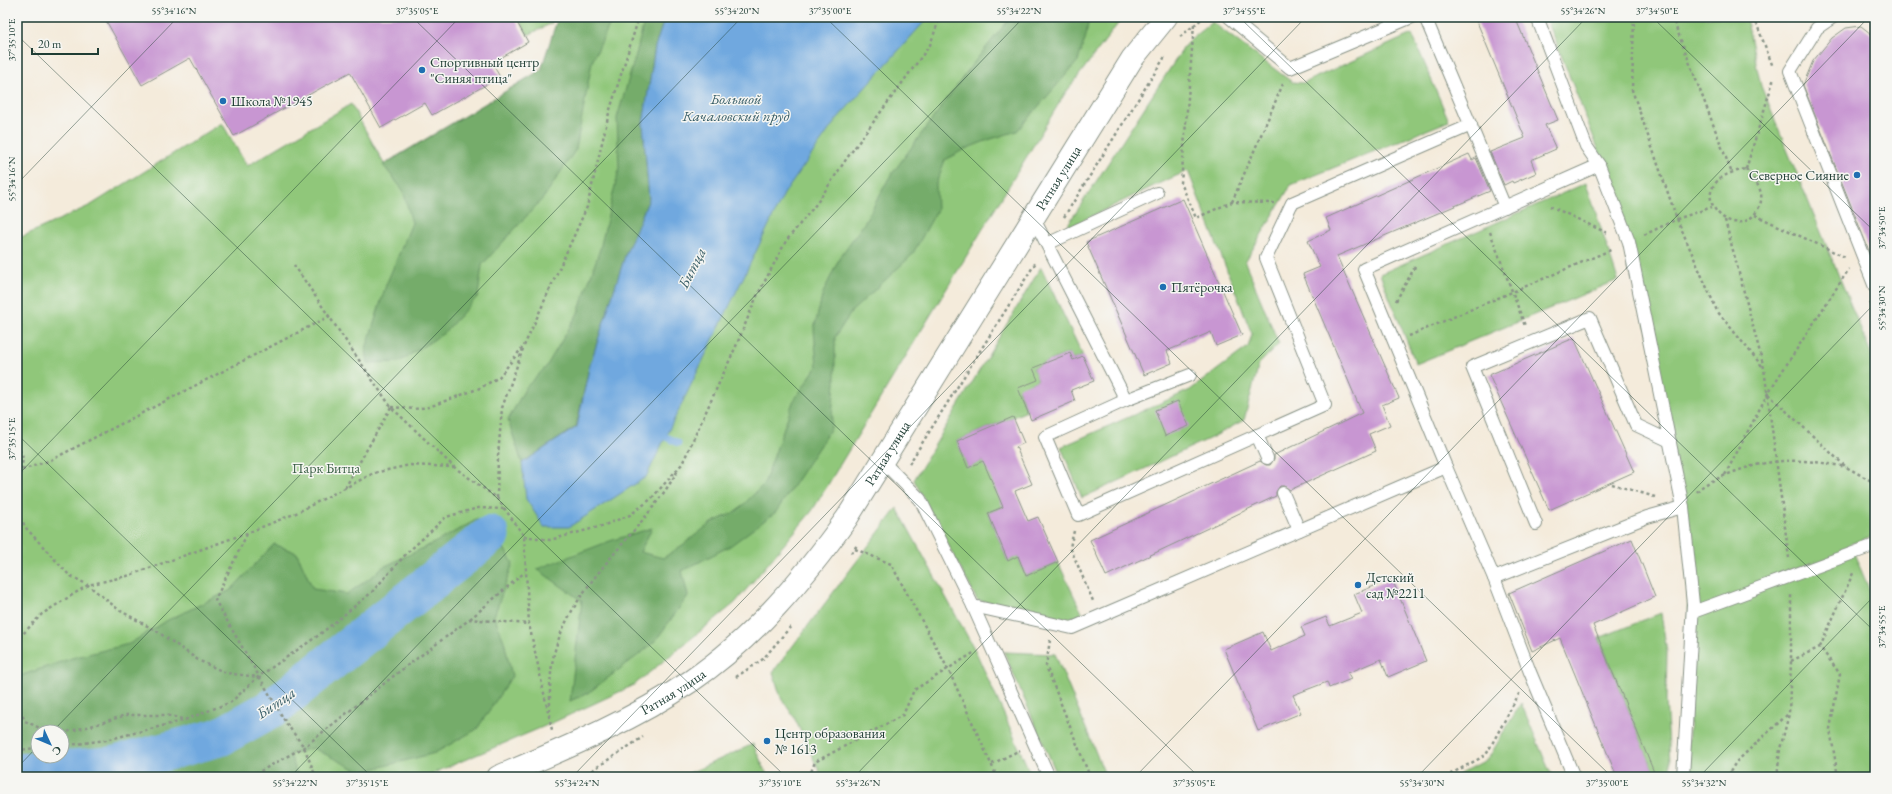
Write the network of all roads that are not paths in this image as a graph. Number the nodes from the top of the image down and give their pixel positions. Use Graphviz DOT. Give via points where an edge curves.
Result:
graph roads {
  1 [pos="1166,17"];
  2 [pos="1229,17"];
  3 [pos="1412,17"];
  4 [pos="1425,17"];
  5 [pos="1537,17"];
  6 [pos="1833,17"];
  7 [pos="1471,125"];
  8 [pos="1599,165"];
  9 [pos="1156,193"];
  10 [pos="1505,207"];
  11 [pos="1034,219"];
  12 [pos="1047,244"];
  13 [pos="1875,287"];
  14 [pos="1190,375"];
  15 [pos="1126,400"];
  16 [pos="1256,435"];
  17 [pos="1670,442"];
  18 [pos="1267,458"];
  19 [pos="883,462"];
  20 [pos="1446,467"];
  21 [pos="1283,493"];
  22 [pos="1683,507"];
  23 [pos="1536,524"];
  24 [pos="1299,530"];
  25 [pos="1870,547"];
  26 [pos="1494,578"];
  27 [pos="973,606"];
  28 [pos="1692,612"];
  29 [pos="498,777"];
  30 [pos="1049,777"];
  31 [pos="1574,777"];
  32 [pos="1683,777"];
  1 -- 11 [label="street, Ратная улица" via="1132,59"];
  2 -- 3 [label="lane" via="1290,68"];
  4 -- 7 [label="lane"];
  5 -- 8 [label="lane" via="1586,146"];
  6 -- 13 [label="lane" via="1818,28 1790,71"];
  7 -- 10 [label="lane"];
  7 -- 16 [label="lane" via="1292,203 1266,258 1325,405"];
  8 -- 10 [label="lane"];
  8 -- 17 [label="lane" via="1629,242"];
  9 -- 12 [label="lane"];
  10 -- 20 [label="lane" via="1364,269"];
  11 -- 12 [label="lane"];
  11 -- 19 [label="street, Ратная улица"];
  12 -- 15 [label="lane"];
  14 -- 15 [label="lane"];
  15 -- 16 [label="lane" via="1045,437 1078,515"];
  16 -- 18 [label="lane"];
  17 -- 22 [label="lane"];
  17 -- 23 [label="lane" via="1636,425 1590,318 1472,367"];
  19 -- 27 [label="lane" via="920,499"];
  19 -- 29 [label="street, Ратная улица" via="814,564 774,610 734,647 691,681 641,711 558,752"];
  20 -- 24 [label="lane"];
  20 -- 26 [label="lane"];
  21 -- 24 [label="lane"];
  22 -- 26 [label="lane" via="1647,517"];
  22 -- 28 [label="lane"];
  24 -- 27 [label="lane" via="1072,628"];
  25 -- 28 [label="lane"];
  26 -- 31 [label="lane"];
  27 -- 30 [label="lane"];
  28 -- 32 [label="lane"];
}
